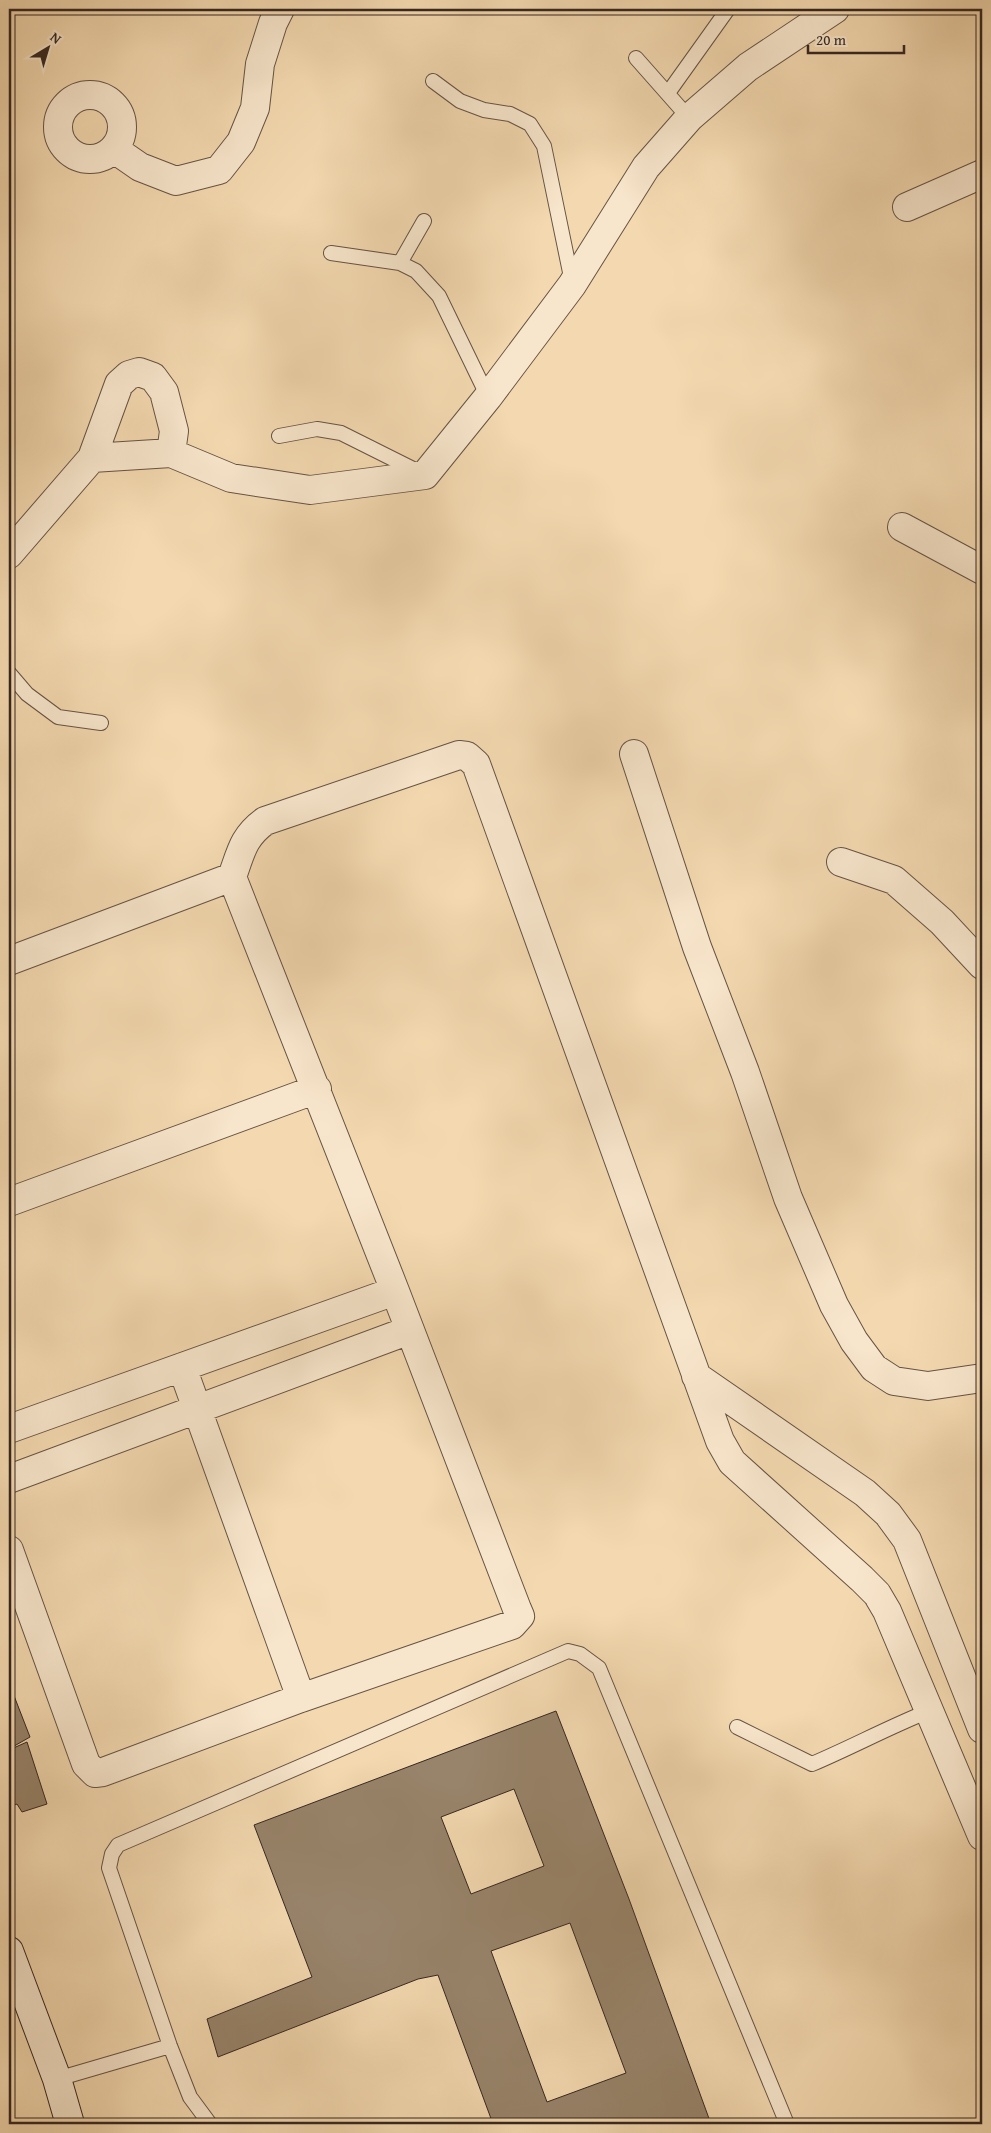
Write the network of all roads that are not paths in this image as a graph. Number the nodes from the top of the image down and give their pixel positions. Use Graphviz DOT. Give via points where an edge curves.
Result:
graph roads {
  1 [pos="280,9"];
  2 [pos="728,9"];
  3 [pos="835,9"];
  4 [pos="636,58"];
  5 [pos="433,81"];
  6 [pos="668,92"];
  7 [pos="689,118"];
  8 [pos="114,149"];
  9 [pos="982,174"];
  10 [pos="908,206"];
  11 [pos="424,221"];
  12 [pos="331,253"];
  13 [pos="400,263"];
  14 [pos="572,285"];
  15 [pos="488,397"];
  16 [pos="279,436"];
  17 [pos="171,453"];
  18 [pos="92,458"];
  19 [pos="425,475"];
  20 [pos="902,527"];
  21 [pos="9,554"];
  22 [pos="982,570"];
  23 [pos="9,674"];
  24 [pos="101,723"];
  25 [pos="634,754"];
  26 [pos="841,862"];
  27 [pos="232,877"];
  28 [pos="9,961"];
  29 [pos="982,965"];
  30 [pos="317,1089"];
  31 [pos="9,1202"];
  32 [pos="395,1291"];
  33 [pos="410,1330"];
  34 [pos="182,1367"];
  35 [pos="696,1376"];
  36 [pos="982,1378"];
  37 [pos="197,1409"];
  38 [pos="9,1429"];
  39 [pos="9,1479"];
  40 [pos="9,1550"];
  41 [pos="302,1698"];
  42 [pos="929,1711"];
  43 [pos="737,1727"];
  44 [pos="982,1729"];
  45 [pos="982,1836"];
  46 [pos="9,1951"];
  47 [pos="170,2046"];
  48 [pos="57,2080"];
  49 [pos="70,2124"];
  50 [pos="210,2124"];
  51 [pos="787,2124"];
  1 -- 8 [label="street" via="260,64 255,108 241,142 219,170 176,181 140,167"];
  2 -- 6 [label="lane"];
  3 -- 7 [label="street" via="748,67"];
  4 -- 6 [label="lane"];
  5 -- 14 [label="lane" via="460,101 484,110 510,114 530,124 544,146"];
  6 -- 7 [label="lane"];
  7 -- 14 [label="street" via="646,167"];
  9 -- 10 [label="street"];
  11 -- 13 [label="lane"];
  12 -- 13 [label="lane"];
  13 -- 15 [label="lane" via="416,271 439,296"];
  14 -- 15 [label="street"];
  15 -- 19 [label="street"];
  16 -- 19 [label="lane" via="317,429 342,433"];
  17 -- 18 [label="street"];
  17 -- 18 [label="street" via="174,431 164,392 153,377 139,372 119,384"];
  17 -- 19 [label="street" via="231,478 310,490"];
  18 -- 21 [label="street"];
  20 -- 22 [label="street"];
  23 -- 24 [label="lane" via="27,694 58,717"];
  25 -- 36 [label="street" via="697,947 745,1072 788,1198 834,1305 854,1341 874,1368 894,1381 928,1386"];
  26 -- 29 [label="street" via="894,880 942,922"];
  27 -- 28 [label="street"];
  27 -- 30 [label="street"];
  27 -- 35 [label="street" via="243,844 252,830 265,821 459,755 467,756 476,764"];
  30 -- 31 [label="street"];
  30 -- 32 [label="street"];
  32 -- 33 [label="street"];
  32 -- 34 [label="street"];
  33 -- 37 [label="street"];
  33 -- 41 [label="street" via="520,1616 512,1625"];
  34 -- 37 [label="street"];
  34 -- 38 [label="street"];
  35 -- 42 [label="street" via="720,1441 732,1462 877,1594"];
  35 -- 44 [label="street" via="865,1493 888,1514 906,1540"];
  37 -- 39 [label="street"];
  37 -- 41 [label="street"];
  40 -- 41 [label="street" via="86,1764 95,1772 103,1772"];
  42 -- 43 [label="lane" via="812,1764"];
  42 -- 45 [label="street"];
  46 -- 48 [label="street"];
  47 -- 48 [label="lane"];
  47 -- 50 [label="lane" via="190,2097"];
  47 -- 51 [label="lane" via="109,1868 118,1845 568,1651 580,1654 599,1668"];
  48 -- 49 [label="street"];
}
